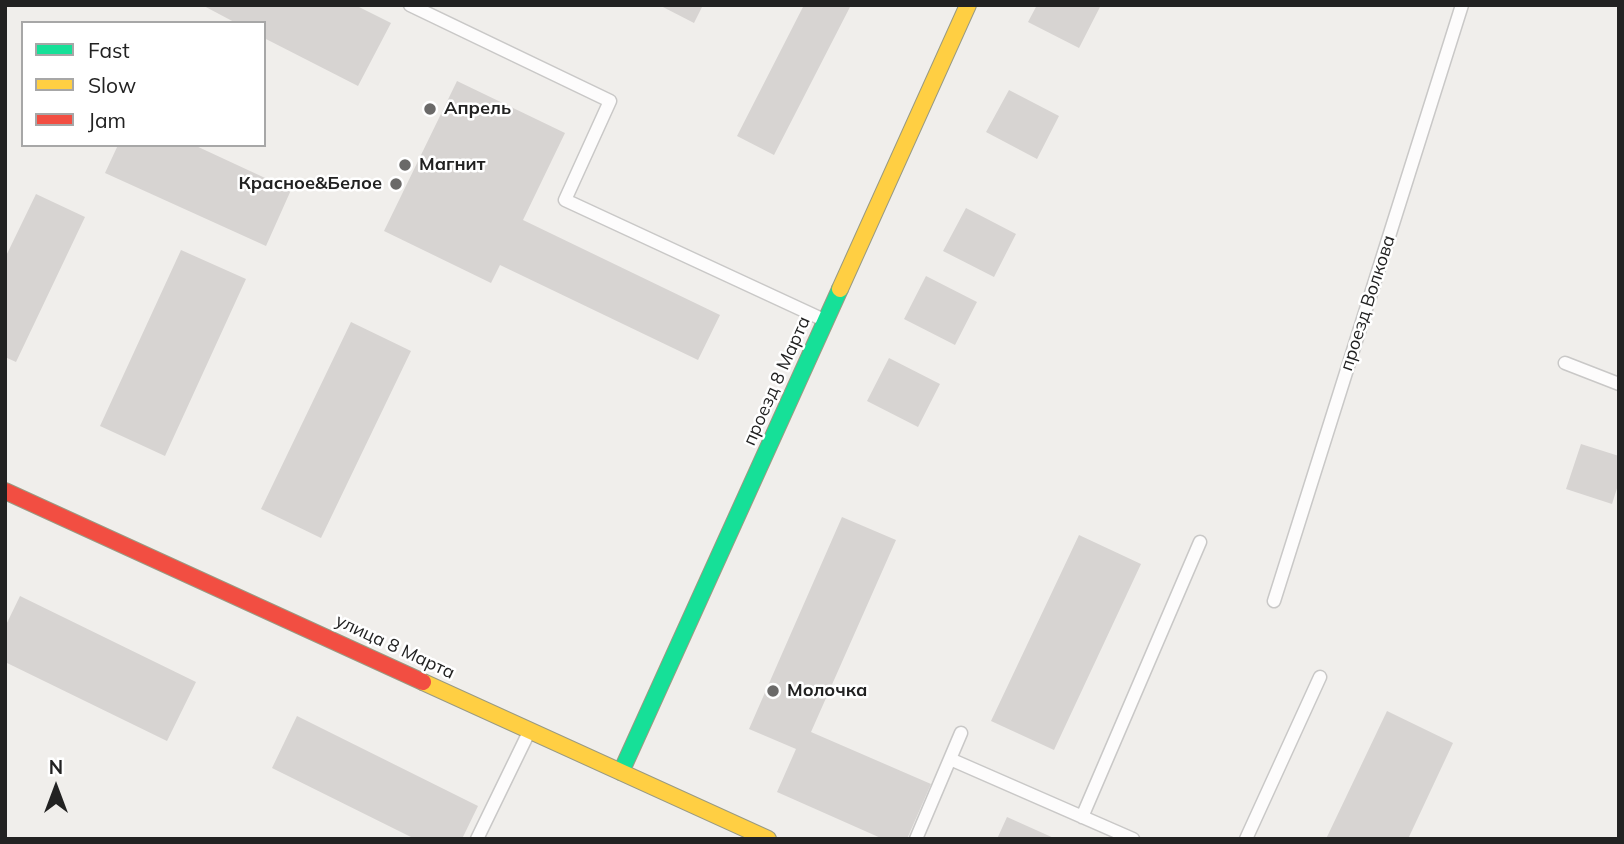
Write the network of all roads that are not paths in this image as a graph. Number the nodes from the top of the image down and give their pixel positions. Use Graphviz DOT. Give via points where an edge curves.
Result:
graph roads {
  1 [pos="410,5"];
  2 [pos="968,5"];
  3 [pos="1462,5"];
  4 [pos="435,10"];
  5 [pos="826,320"];
  6 [pos="1565,363"];
  7 [pos="1619,384"];
  8 [pos="5,491"];
  9 [pos="1200,542"];
  10 [pos="1274,601"];
  11 [pos="1320,677"];
  12 [pos="530,730"];
  13 [pos="961,733"];
  14 [pos="950,759"];
  15 [pos="621,772"];
  16 [pos="1083,817"];
  17 [pos="477,839"];
  18 [pos="768,839"];
  19 [pos="916,839"];
  20 [pos="1133,839"];
  21 [pos="1246,839"];
  1 -- 4 [label="lane"];
  2 -- 5 [label="street, проезд 8 Марта"];
  3 -- 10 [label="lane, проезд Волкова"];
  4 -- 5 [label="lane" via="610,102 565,200"];
  5 -- 15 [label="street, проезд 8 Марта"];
  6 -- 7 [label="lane"];
  8 -- 12 [label="street, улица 8 Марта"];
  9 -- 16 [label="lane"];
  11 -- 21 [label="lane"];
  12 -- 15 [label="street, улица 8 Марта"];
  12 -- 17 [label="lane"];
  13 -- 14 [label="lane"];
  14 -- 16 [label="lane"];
  14 -- 19 [label="lane"];
  15 -- 18 [label="street, улица 8 Марта"];
  16 -- 20 [label="lane"];
}
